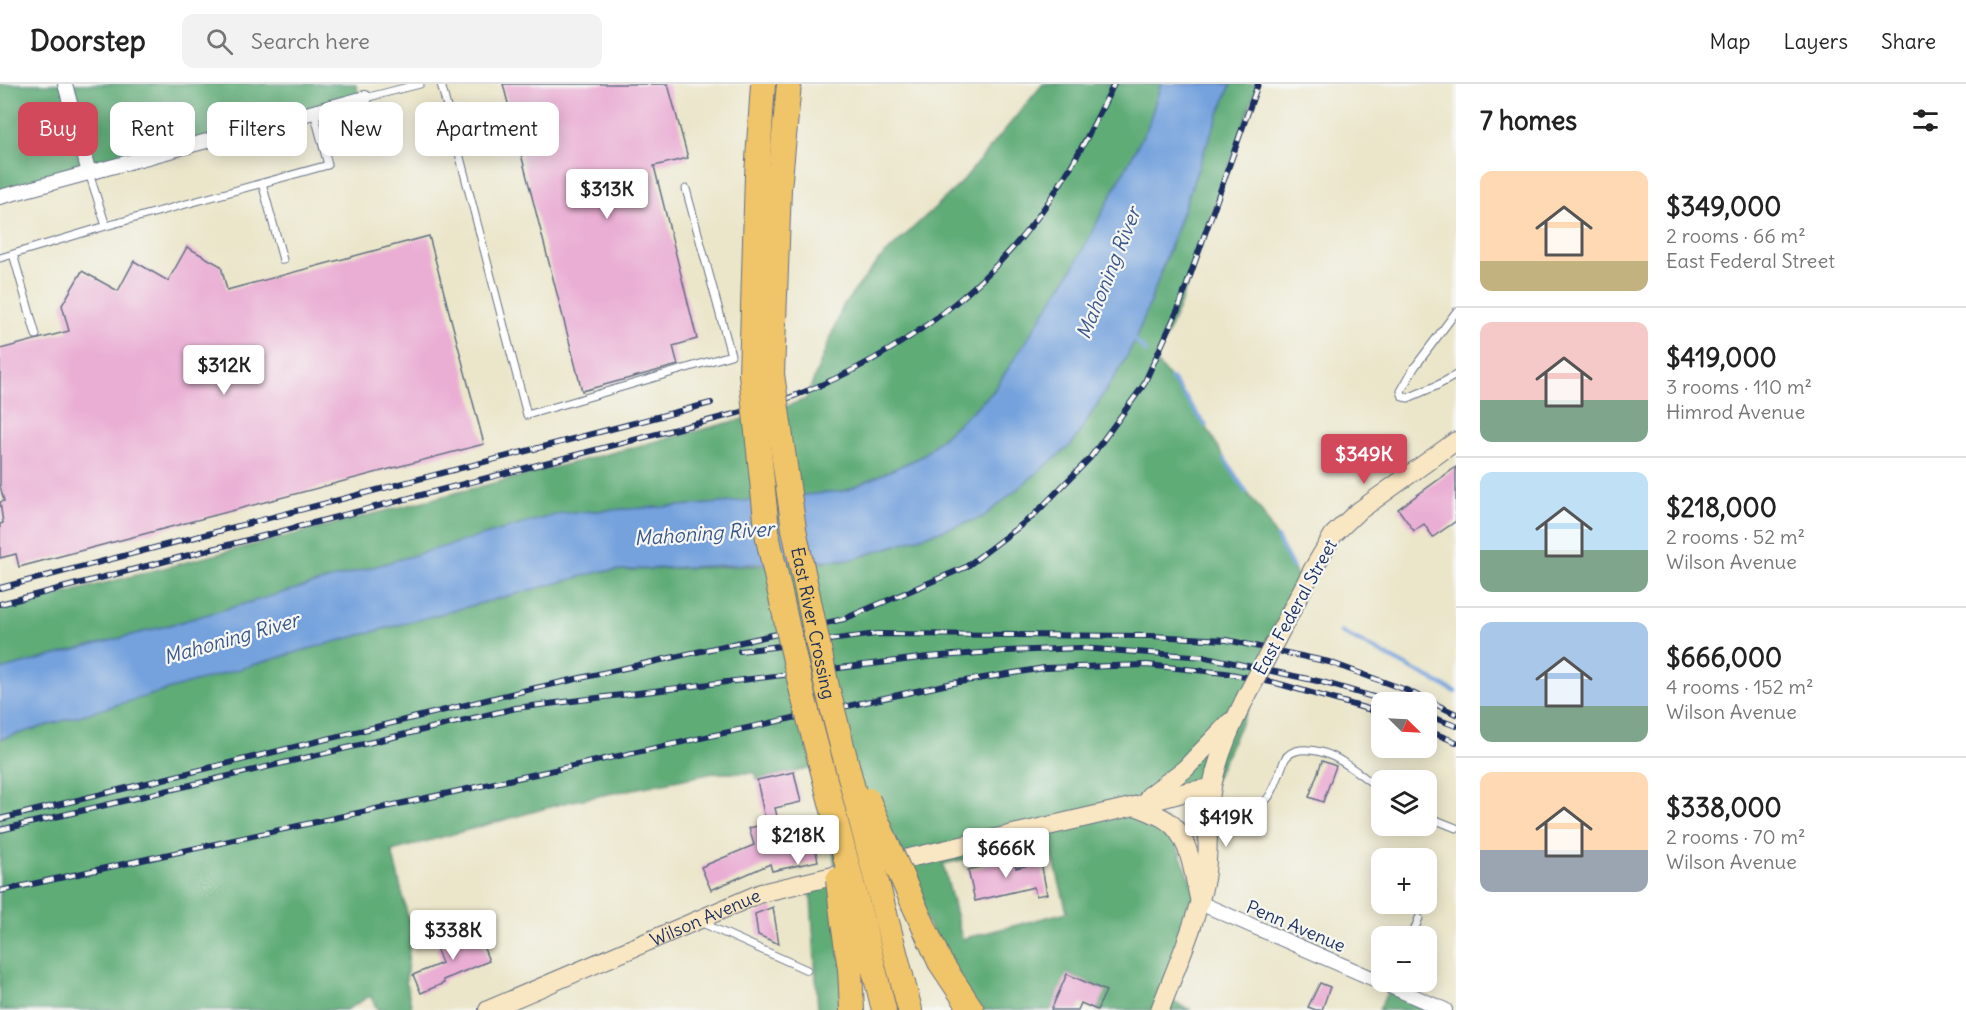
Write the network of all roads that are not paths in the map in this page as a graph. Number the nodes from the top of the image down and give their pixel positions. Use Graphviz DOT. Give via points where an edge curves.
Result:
graph roads {
  1 [pos="65,84"];
  2 [pos="420,84"];
  3 [pos="441,84"];
  4 [pos="763,84"];
  5 [pos="789,84"];
  6 [pos="365,98"];
  7 [pos="314,112"];
  8 [pos="89,173"];
  9 [pos="262,183"];
  10 [pos="686,189"];
  11 [pos="0,197"];
  12 [pos="106,226"];
  13 [pos="13,254"];
  14 [pos="0,258"];
  15 [pos="283,260"];
  16 [pos="1456,312"];
  17 [pos="36,335"];
  18 [pos="1456,375"];
  19 [pos="1456,441"];
  20 [pos="1240,709"];
  21 [pos="838,728"];
  22 [pos="1371,782"];
  23 [pos="1211,788"];
  24 [pos="1135,806"];
  25 [pos="1208,811"];
  26 [pos="1437,820"];
  27 [pos="1456,828"];
  28 [pos="1200,903"];
  29 [pos="1419,918"];
  30 [pos="697,920"];
  31 [pos="853,921"];
  32 [pos="1416,926"];
  33 [pos="807,970"];
  34 [pos="1371,975"];
  35 [pos="1409,992"];
  36 [pos="516,1004"];
  37 [pos="488,1010"];
  38 [pos="852,1010"];
  39 [pos="884,1010"];
  40 [pos="910,1010"];
  41 [pos="972,1010"];
  42 [pos="1160,1010"];
  43 [pos="1445,1010"];
  1 -- 8 [label="street"];
  2 -- 6 [label="lane"];
  3 -- 10 [label="lane" via="527,415 731,355"];
  4 -- 31 [label="highway, East River Crossing, bridge" via="751,374 768,539 823,771"];
  5 -- 21 [label="highway, East River Crossing, bridge" via="779,189 772,374 794,529"];
  6 -- 7 [label="street"];
  7 -- 8 [label="street"];
  7 -- 9 [label="lane" via="328,165"];
  8 -- 11 [label="street"];
  8 -- 12 [label="lane"];
  9 -- 12 [label="lane"];
  9 -- 15 [label="lane"];
  12 -- 13 [label="lane"];
  13 -- 14 [label="lane"];
  13 -- 17 [label="lane"];
  16 -- 18 [label="lane" via="1414,368 1401,391 1403,397"];
  19 -- 20 [label="main road, East Federal Street, bridge" via="1356,513 1333,535"];
  20 -- 23 [label="main road, East Federal Street"];
  20 -- 24 [label="main road" via="1185,770"];
  21 -- 40 [label="highway, East River Crossing, bridge"];
  21 -- 41 [label="highway, bridge" via="940,962"];
  22 -- 25 [label="lane" via="1339,759 1312,749 1295,751 1286,756 1266,801 1244,810"];
  23 -- 24 [label="main road, Wilson Avenue"];
  23 -- 25 [label="main road, East Federal Street"];
  24 -- 28 [label="main road" via="1166,820 1180,835"];
  24 -- 30 [label="main road, Wilson Avenue" via="761,893"];
  25 -- 28 [label="main road, East Federal Street" via="1206,875"];
  26 -- 27 [label="lane"];
  28 -- 34 [label="street, Penn Avenue"];
  28 -- 42 [label="main road, East Federal Street"];
  29 -- 32 [label="lane"];
  30 -- 33 [label="lane"];
  30 -- 36 [label="main road, Wilson Avenue"];
  31 -- 38 [label="highway"];
  31 -- 39 [label="highway"];
  35 -- 43 [label="street, Penn Avenue"];
  36 -- 37 [label="main road, Wilson Avenue"];
}
